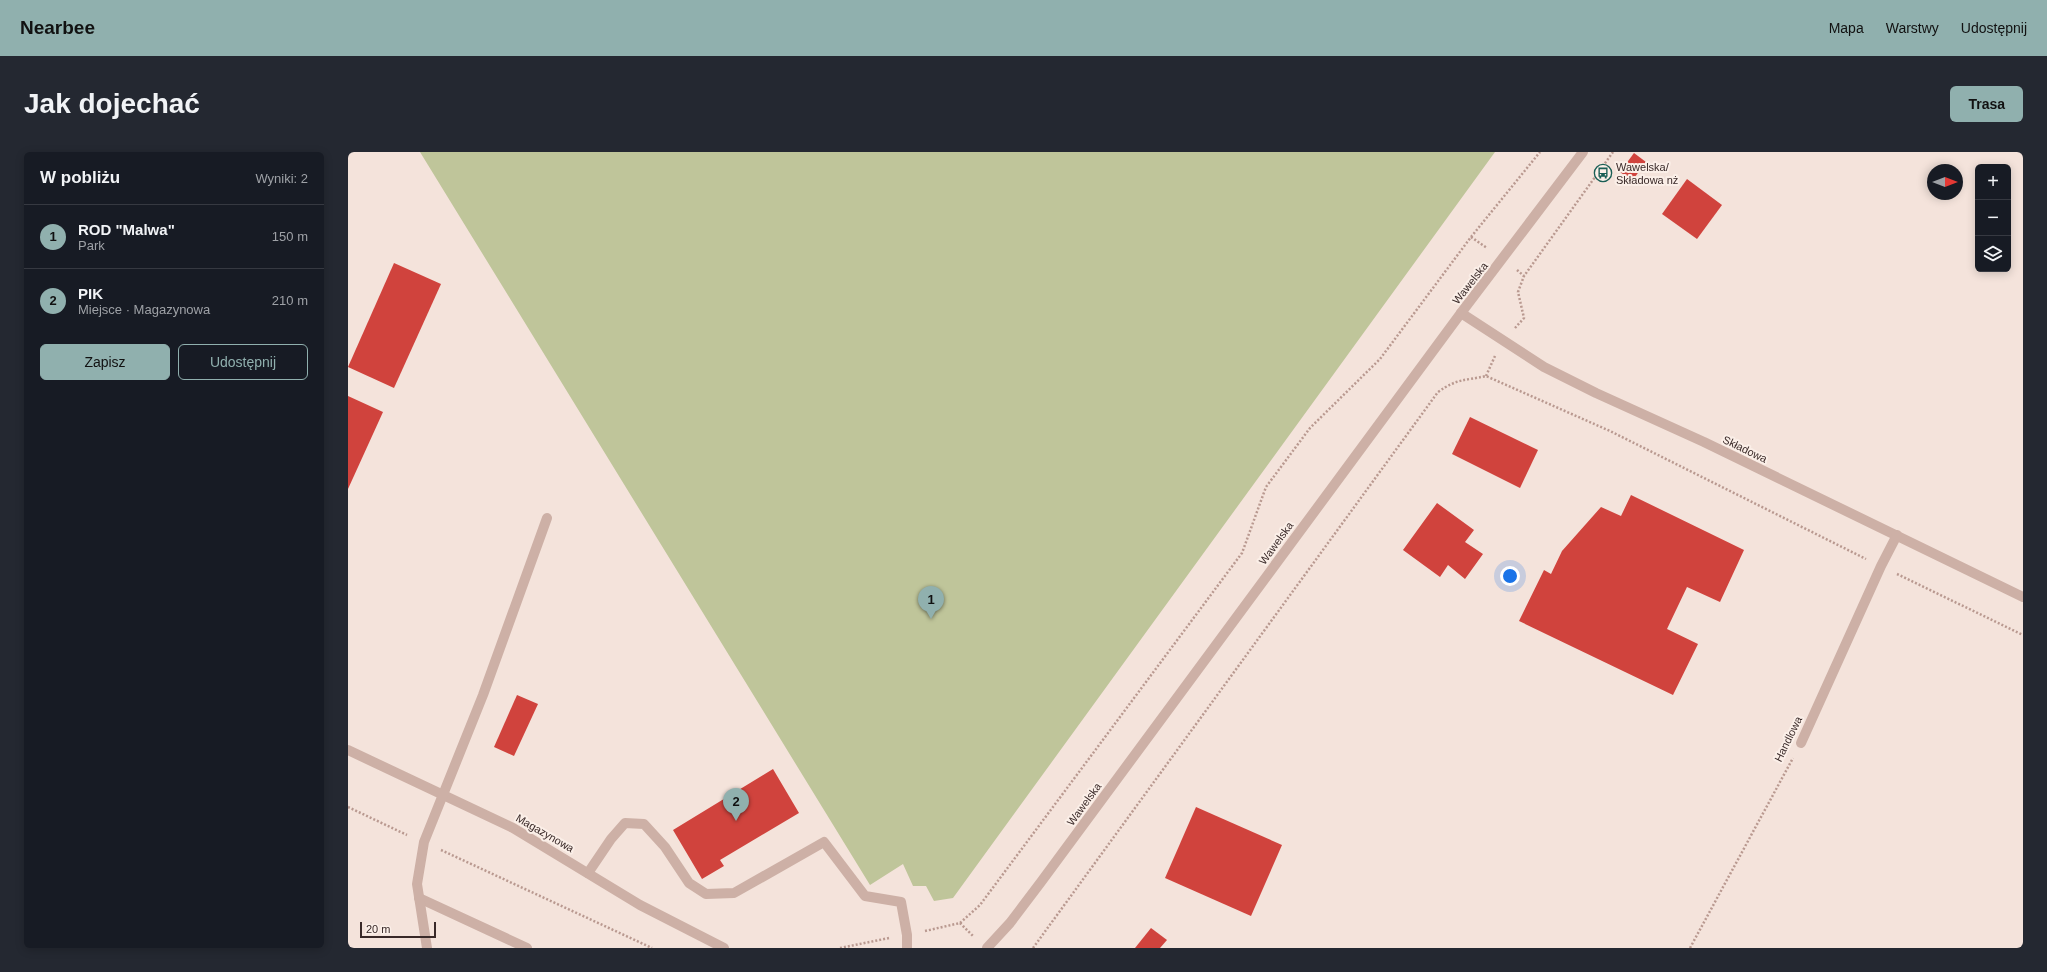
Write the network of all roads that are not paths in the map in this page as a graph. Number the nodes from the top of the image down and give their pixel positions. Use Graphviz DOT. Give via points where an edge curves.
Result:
graph roads {
  1 [pos="1583,152"];
  2 [pos="1461,313"];
  3 [pos="547,518"];
  4 [pos="1896,536"];
  5 [pos="2023,597"];
  6 [pos="1801,743"];
  7 [pos="348,750"];
  8 [pos="444,794"];
  9 [pos="588,873"];
  10 [pos="419,898"];
  11 [pos="427,948"];
  12 [pos="527,948"];
  13 [pos="724,948"];
  14 [pos="907,948"];
  15 [pos="988,948"];
  1 -- 2 [label="street, Wawelska"];
  2 -- 4 [label="street, Składowa" via="1557,374"];
  2 -- 15 [label="street, Wawelska" via="1041,882"];
  3 -- 8 [label="street"];
  4 -- 5 [label="street, Składowa"];
  4 -- 6 [label="street, Handlowa" via="1880,566"];
  7 -- 8 [label="street, Magazynowa"];
  8 -- 9 [label="street, Magazynowa" via="513,828"];
  8 -- 10 [label="street" via="424,842 417,884"];
  9 -- 13 [label="street, Magazynowa" via="640,905"];
  9 -- 14 [label="street" via="625,823 644,824 689,883 706,894 734,893 824,842 865,896 901,902"];
  10 -- 11 [label="street"];
  10 -- 12 [label="street"];
}
